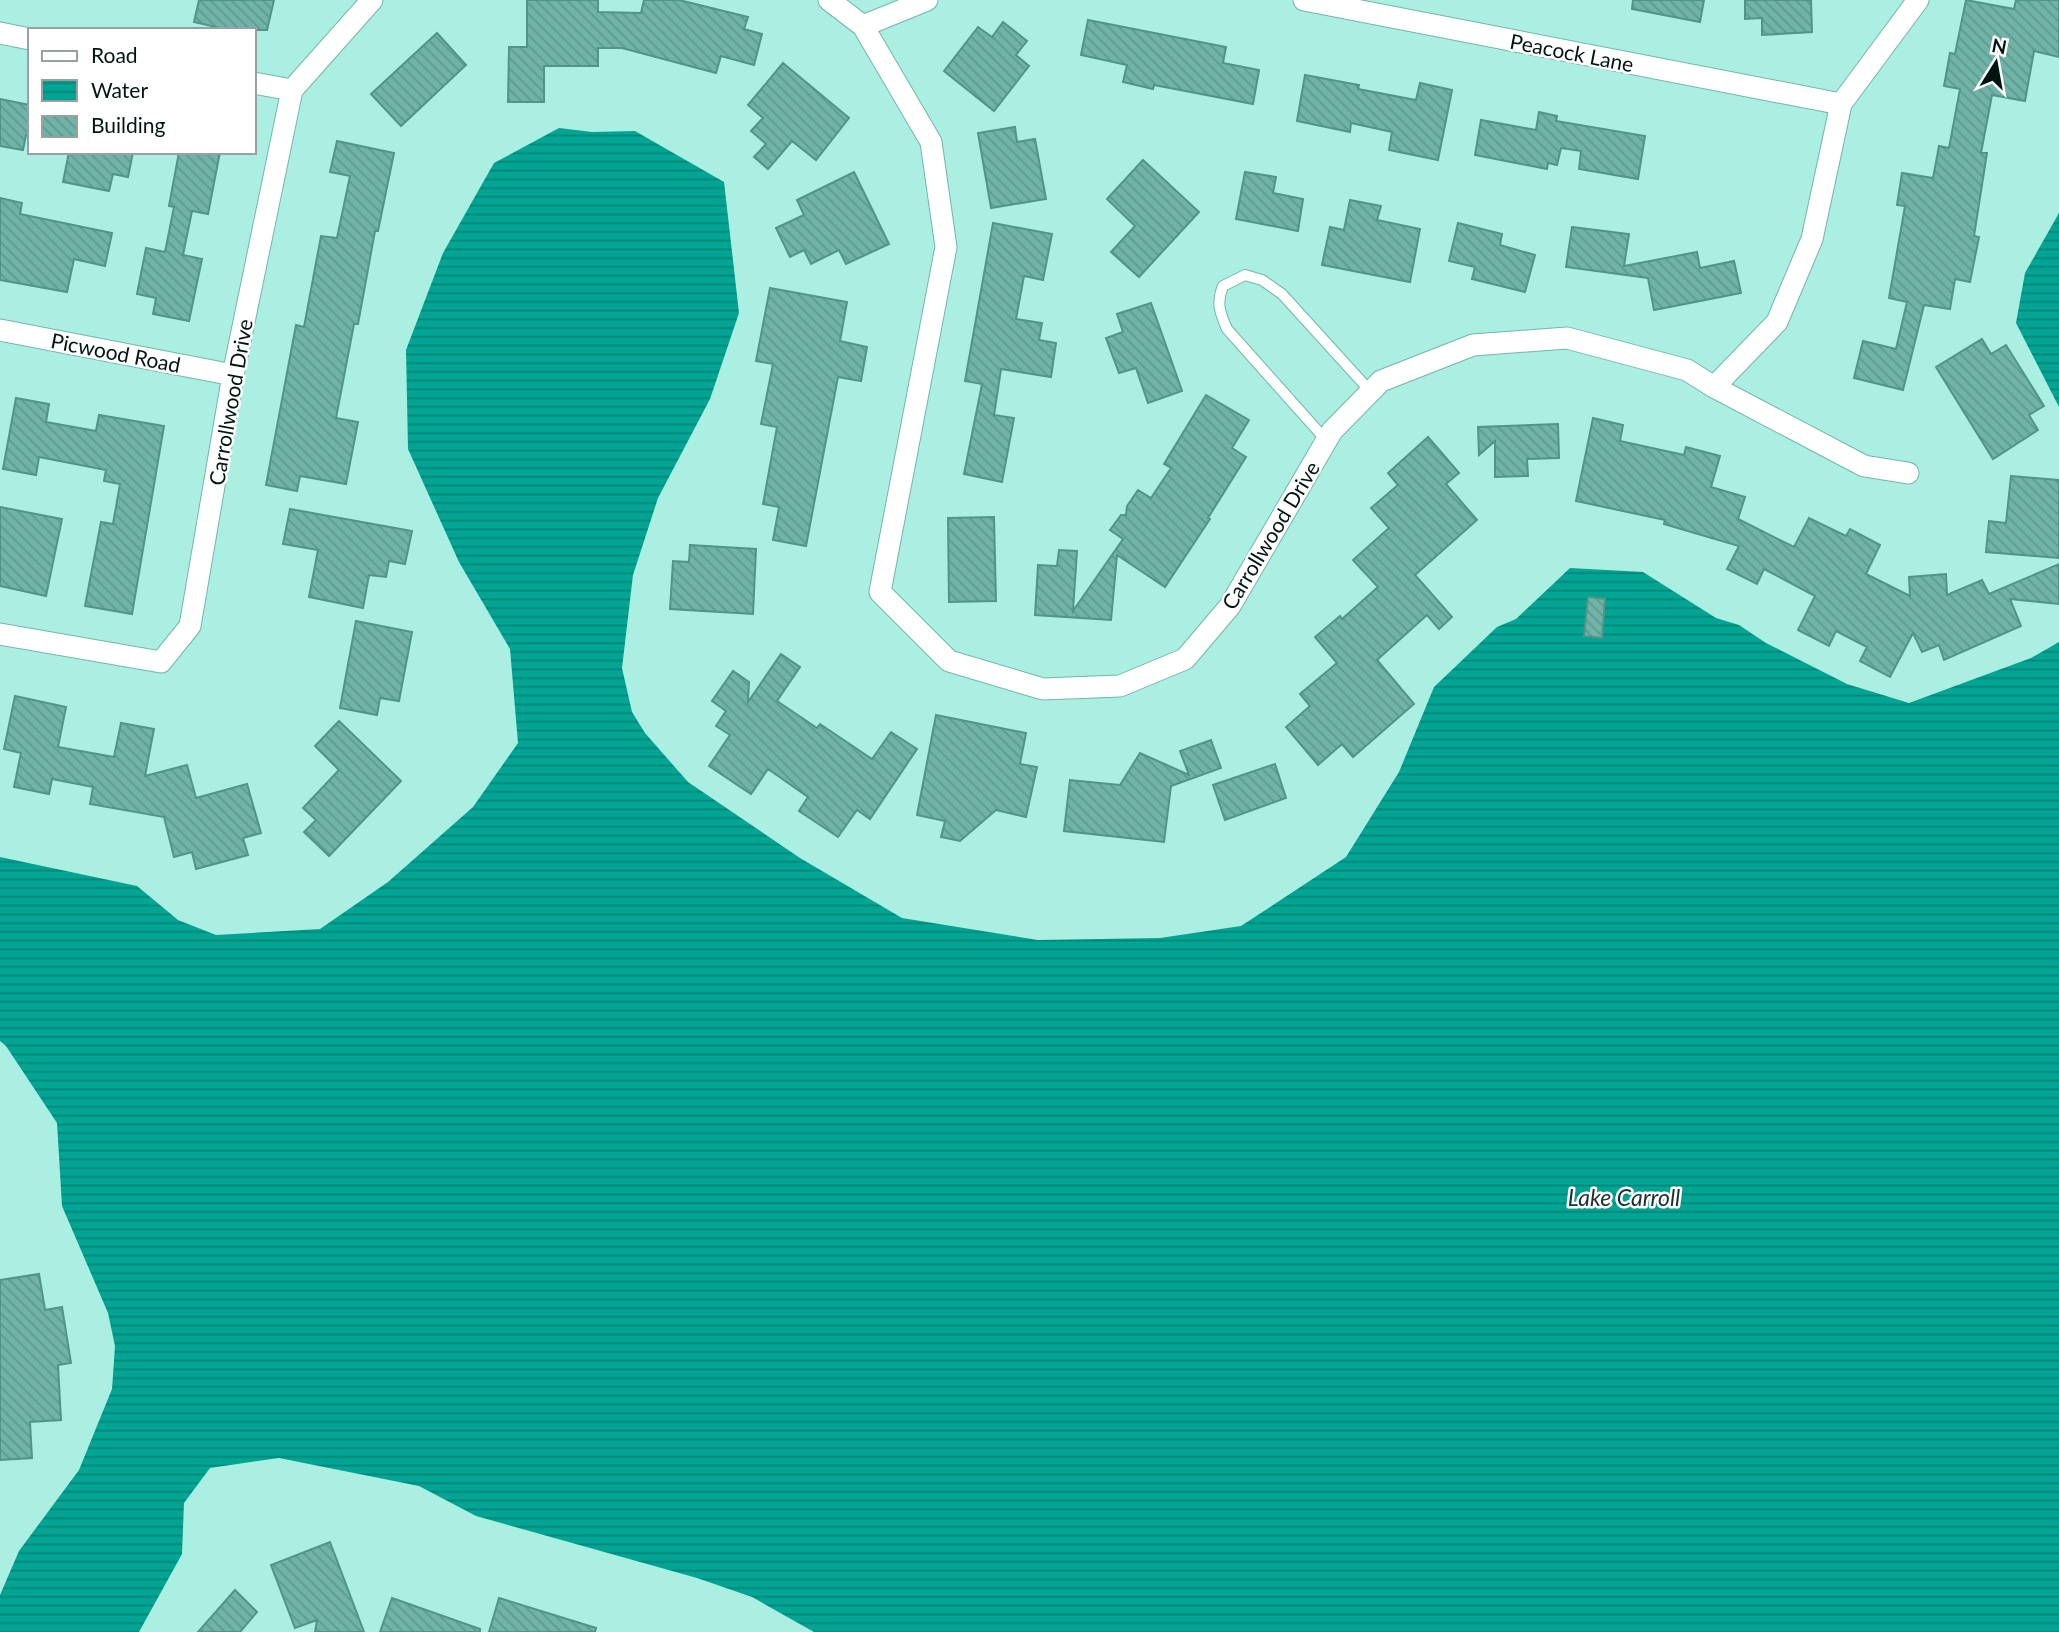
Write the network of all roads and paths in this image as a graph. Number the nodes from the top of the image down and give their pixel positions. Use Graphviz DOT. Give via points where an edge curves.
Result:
graph roads {
  1 [pos="372,0"];
  2 [pos="829,0"];
  3 [pos="927,0"];
  4 [pos="1304,0"];
  5 [pos="1918,0"];
  6 [pos="863,26"];
  7 [pos="0,33"];
  8 [pos="28,39"];
  9 [pos="256,83"];
  10 [pos="292,90"];
  11 [pos="1840,104"];
  12 [pos="0,330"];
  13 [pos="233,375"];
  14 [pos="1714,387"];
  15 [pos="1371,392"];
  16 [pos="1326,440"];
  17 [pos="1908,473"];
  18 [pos="0,634"];
  1 -- 10 [label="street, Carrollwood Drive"];
  2 -- 6 [label="street, Carrollwood Drive"];
  3 -- 6 [label="street"];
  4 -- 11 [label="street, Peacock Lane"];
  5 -- 11 [label="street"];
  6 -- 16 [label="street, Carrollwood Drive" via="932,142 946,247 880,592 949,661 1043,689 1120,686 1185,659 1230,606"];
  7 -- 8 [label="street"];
  9 -- 10 [label="street"];
  10 -- 13 [label="street, Carrollwood Drive"];
  11 -- 14 [label="street" via="1812,239 1777,322"];
  12 -- 13 [label="street, Picwood Road"];
  13 -- 18 [label="street, Carrollwood Drive" via="190,626 161,662"];
  14 -- 15 [label="street, Carrollwood Drive" via="1688,370 1567,338 1473,345 1381,381"];
  14 -- 17 [label="street, Carrollwood Drive" via="1864,466"];
  15 -- 16 [label="street, Carrollwood Drive"];
  15 -- 16 [label="lane" via="1282,294 1245,275 1223,286 1218,299 1227,330"];
}
